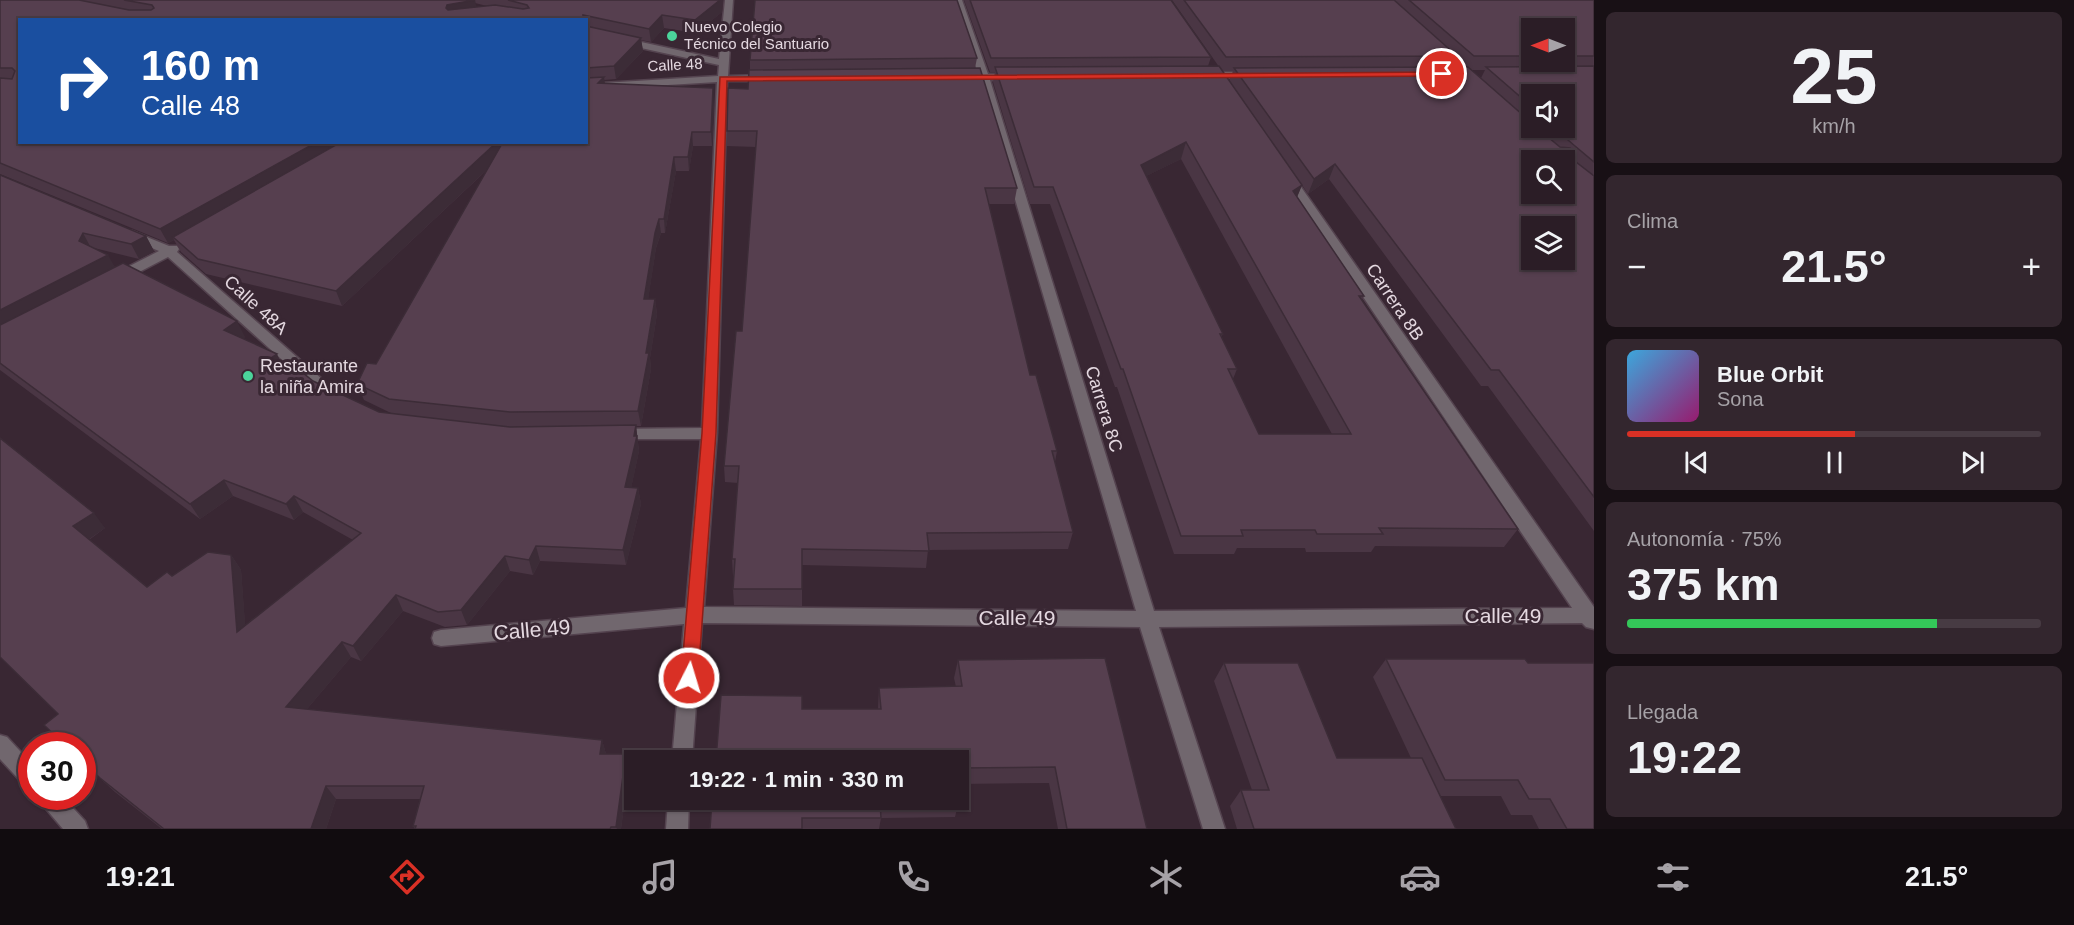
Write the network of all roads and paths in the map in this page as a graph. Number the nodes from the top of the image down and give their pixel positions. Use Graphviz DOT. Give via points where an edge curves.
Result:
graph roads {
  1 [pos="729,0"];
  2 [pos="958,0"];
  3 [pos="588,33"];
  4 [pos="724,63"];
  5 [pos="1195,75"];
  6 [pos="1265,75"];
  7 [pos="948,77"];
  8 [pos="984,77"];
  9 [pos="1019,77"];
  10 [pos="782,78"];
  11 [pos="723,79"];
  12 [pos="588,87"];
  13 [pos="1279,163"];
  14 [pos="113,227"];
  15 [pos="189,240"];
  16 [pos="169,251"];
  17 [pos="105,284"];
  18 [pos="348,401"];
  19 [pos="709,433"];
  20 [pos="606,434"];
  21 [pos="694,615"];
  22 [pos="1592,618"];
  23 [pos="1148,619"];
  24 [pos="441,638"];
  25 [pos="0,744"];
  26 [pos="683,750"];
  27 [pos="18,764"];
  28 [pos="60,810"];
  29 [pos="678,810"];
  30 [pos="77,829"];
  31 [pos="677,829"];
  32 [pos="1214,829"];
  1 -- 4 [label="street"];
  2 -- 8 [label="street, Carrera 8C"];
  3 -- 4 [label="street"];
  4 -- 11 [label="street"];
  5 -- 6 [label="street"];
  7 -- 8 [label="street"];
  8 -- 9 [label="street"];
  8 -- 23 [label="street, Carrera 8C"];
  10 -- 11 [label="street, Calle 48"];
  11 -- 12 [label="street, Calle 48"];
  11 -- 19 [label="street"];
  13 -- 22 [label="street, Carrera 8B"];
  14 -- 16 [label="street, Calle 48A"];
  15 -- 16 [label="street"];
  16 -- 17 [label="street"];
  16 -- 18 [label="street, Calle 48A" via="327,391"];
  19 -- 20 [label="street"];
  19 -- 21 [label="street"];
  21 -- 23 [label="street, Calle 49"];
  21 -- 24 [label="street, Calle 49"];
  21 -- 26 [label="street"];
  22 -- 23 [label="street, Calle 49"];
  23 -- 32 [label="street, Carrera 8C"];
  25 -- 27 [label="street"];
  28 -- 30 [label="street"];
  29 -- 31 [label="street"];
}
